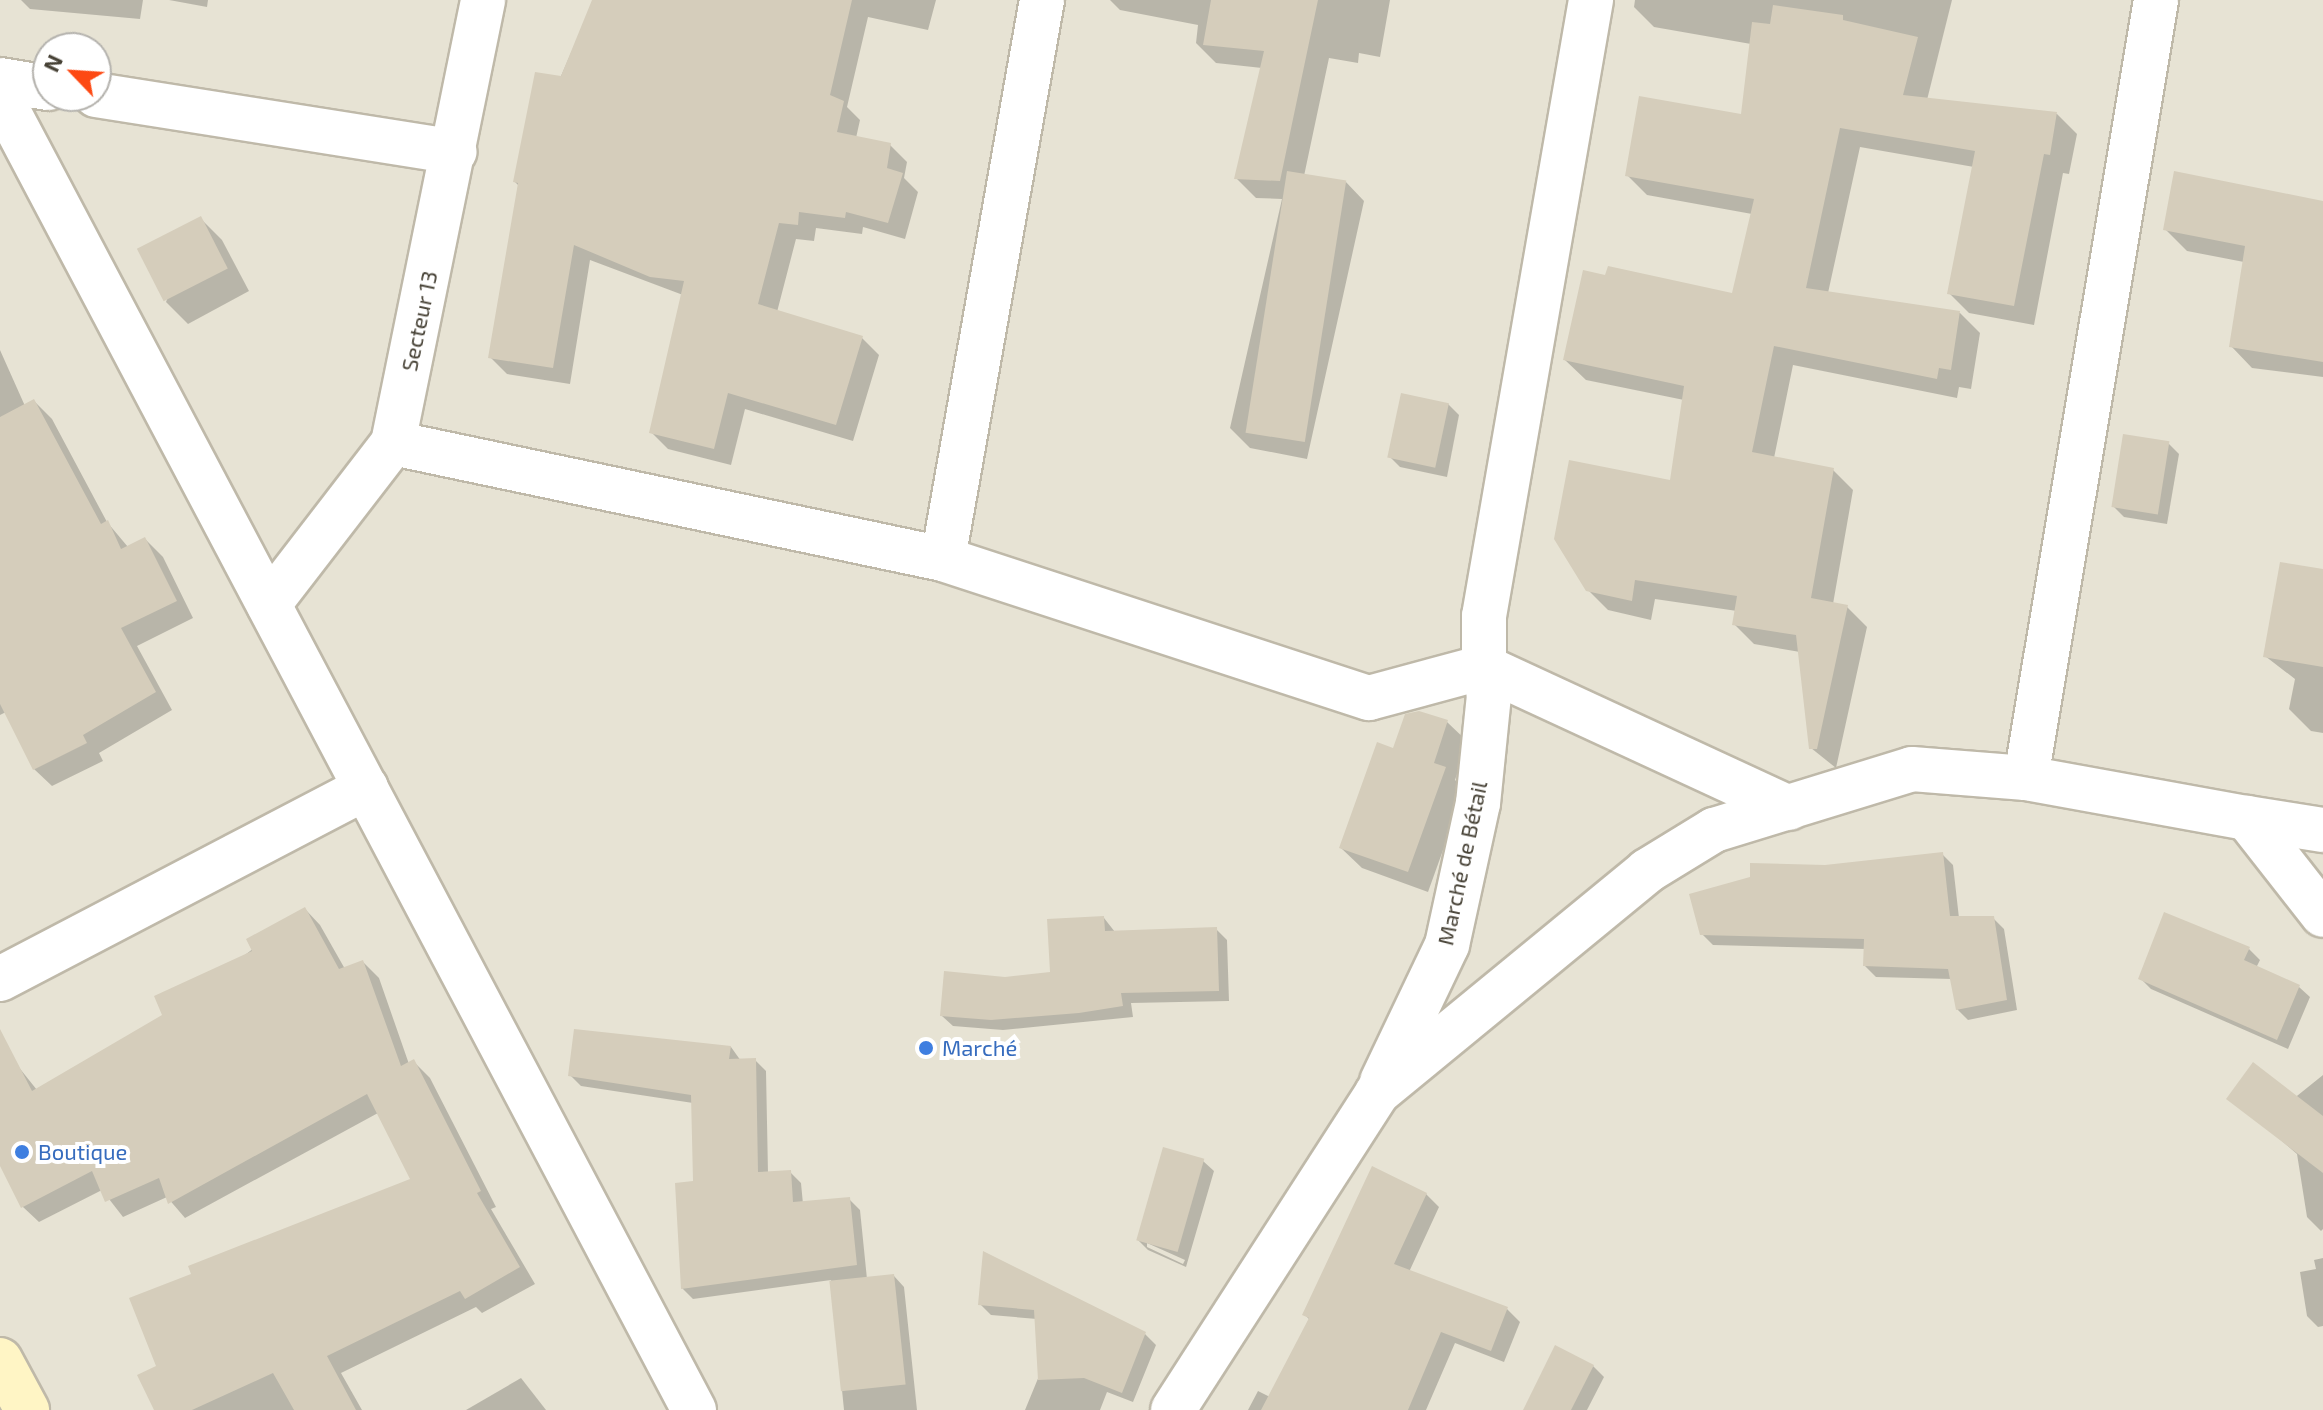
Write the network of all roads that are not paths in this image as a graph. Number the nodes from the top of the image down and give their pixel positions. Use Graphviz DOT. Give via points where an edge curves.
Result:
graph roads {
  1 [pos="483,0"];
  2 [pos="1042,0"];
  3 [pos="1591,0"];
  4 [pos="2156,0"];
  5 [pos="0,80"];
  6 [pos="32,85"];
  7 [pos="0,96"];
  8 [pos="112,98"];
  9 [pos="455,152"];
  10 [pos="393,443"];
  11 [pos="943,559"];
  12 [pos="269,604"];
  13 [pos="1484,667"];
  14 [pos="2026,778"];
  15 [pos="366,788"];
  16 [pos="1789,808"];
  17 [pos="2247,818"];
  18 [pos="2323,830"];
  19 [pos="2323,915"];
  20 [pos="0,979"];
  21 [pos="1377,1093"];
  22 [pos="0,1360"];
  23 [pos="27,1410"];
  24 [pos="694,1410"];
  25 [pos="1173,1410"];
  1 -- 9 [label="street, Secteur 13"];
  2 -- 11 [label="street"];
  3 -- 13 [label="street, Marché de Bétail" via="1484,616"];
  4 -- 14 [label="street"];
  5 -- 6 [label="street"];
  7 -- 12 [label="street"];
  8 -- 9 [label="street"];
  9 -- 10 [label="street, Secteur 13"];
  10 -- 11 [label="street"];
  10 -- 12 [label="street, Secteur 13"];
  11 -- 13 [label="street" via="1369,698"];
  12 -- 15 [label="street"];
  13 -- 16 [label="street"];
  13 -- 21 [label="street, Marché de Bétail" via="1489,695 1478,803 1447,945"];
  14 -- 16 [label="street" via="1912,769"];
  14 -- 17 [label="street"];
  15 -- 20 [label="street"];
  15 -- 24 [label="street"];
  16 -- 21 [label="street" via="1714,830 1647,871"];
  17 -- 18 [label="street"];
  17 -- 19 [label="street"];
  21 -- 25 [label="street"];
  22 -- 23 [label="street"];
}
